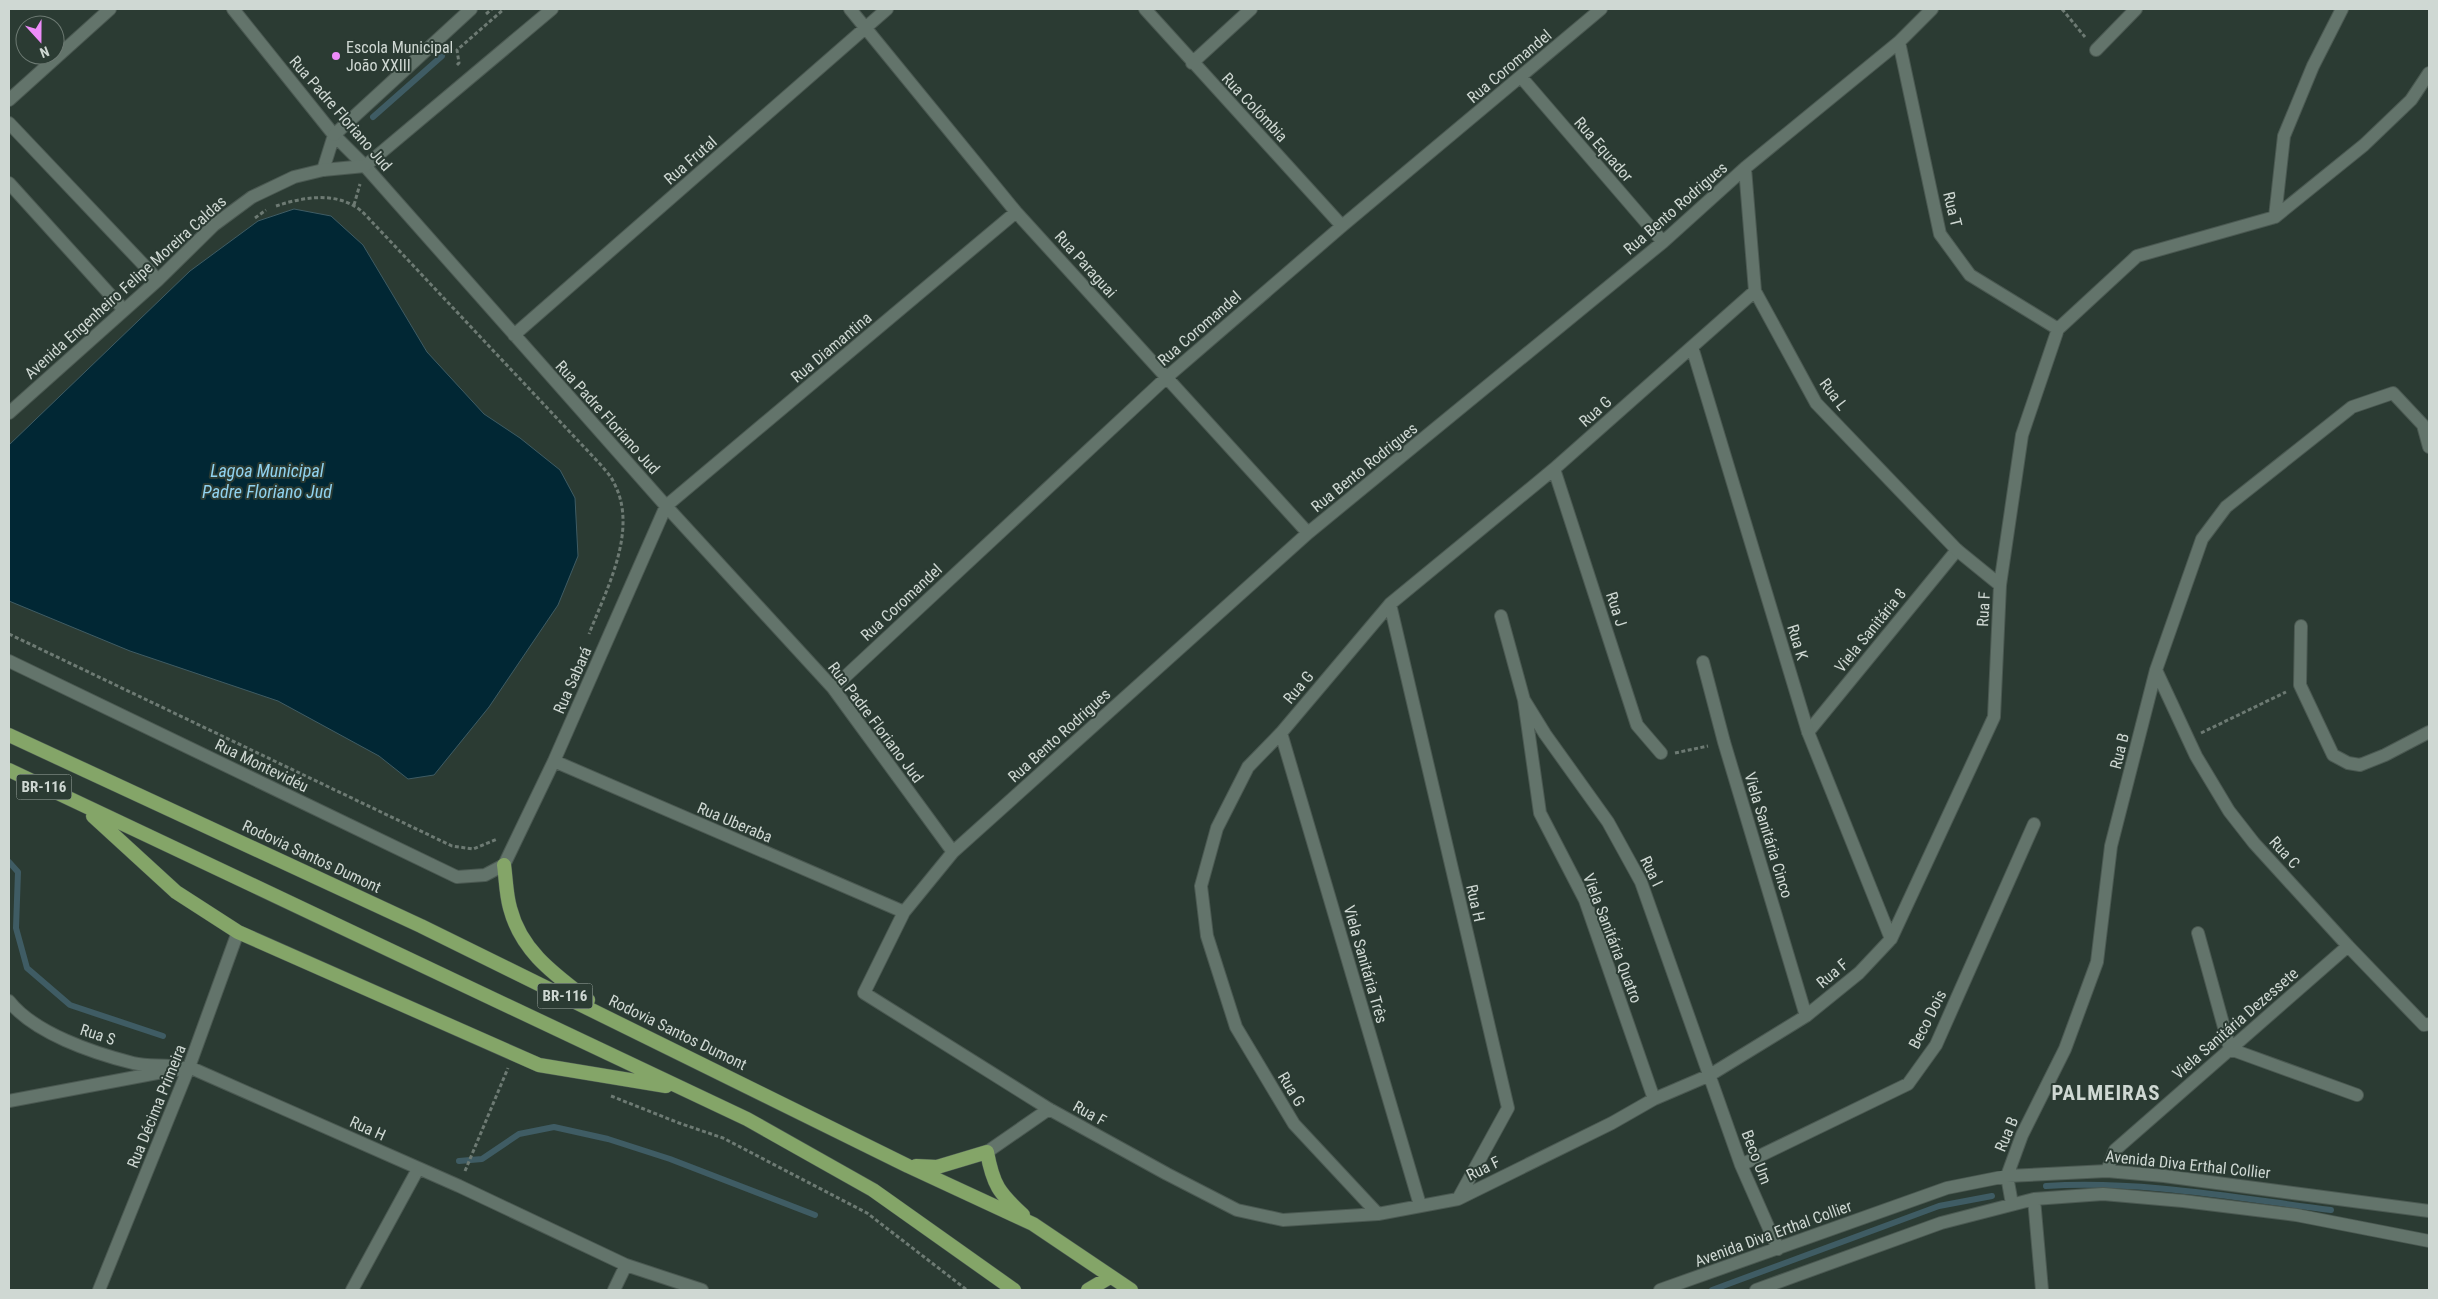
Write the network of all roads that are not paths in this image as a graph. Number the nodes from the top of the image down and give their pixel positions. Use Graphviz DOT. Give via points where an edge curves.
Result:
graph roads {
  1 [pos="110,9"];
  2 [pos="234,9"];
  3 [pos="471,9"];
  4 [pos="552,9"];
  5 [pos="850,9"];
  6 [pos="887,9"];
  7 [pos="1144,9"];
  8 [pos="1251,9"];
  9 [pos="1601,9"];
  10 [pos="1932,9"];
  11 [pos="2136,9"];
  12 [pos="2342,9"];
  13 [pos="866,26"];
  14 [pos="1899,42"];
  15 [pos="2096,50"];
  16 [pos="1192,63"];
  17 [pos="2429,73"];
  18 [pos="1521,77"];
  19 [pos="9,100"];
  20 [pos="9,123"];
  21 [pos="334,135"];
  22 [pos="366,166"];
  23 [pos="1745,168"];
  24 [pos="323,170"];
  25 [pos="9,183"];
  26 [pos="1016,212"];
  27 [pos="2275,217"];
  28 [pos="1342,226"];
  29 [pos="1663,242"];
  30 [pos="158,280"];
  31 [pos="1755,291"];
  32 [pos="124,310"];
  33 [pos="2058,329"];
  34 [pos="514,335"];
  35 [pos="1692,347"];
  36 [pos="1167,377"];
  37 [pos="9,414"];
  38 [pos="2429,446"];
  39 [pos="1554,469"];
  40 [pos="666,506"];
  41 [pos="1308,534"];
  42 [pos="1957,550"];
  43 [pos="2000,585"];
  44 [pos="1390,604"];
  45 [pos="1501,616"];
  46 [pos="2301,626"];
  47 [pos="9,661"];
  48 [pos="1703,662"];
  49 [pos="2156,670"];
  50 [pos="833,688"];
  51 [pos="1524,700"];
  52 [pos="1808,732"];
  53 [pos="2429,732"];
  54 [pos="1281,733"];
  55 [pos="9,735"];
  56 [pos="1661,753"];
  57 [pos="554,761"];
  58 [pos="9,770"];
  59 [pos="79,804"];
  60 [pos="2034,824"];
  61 [pos="953,852"];
  62 [pos="504,865"];
  63 [pos="904,912"];
  64 [pos="238,932"];
  65 [pos="2198,933"];
  66 [pos="1891,939"];
  67 [pos="2348,946"];
  68 [pos="864,993"];
  69 [pos="9,1001"];
  70 [pos="1806,1016"];
  71 [pos="608,1017"];
  72 [pos="2429,1024"];
  73 [pos="2230,1049"];
  74 [pos="189,1067"];
  75 [pos="1710,1075"];
  76 [pos="684,1088"];
  77 [pos="2357,1095"];
  78 [pos="1654,1099"];
  79 [pos="9,1101"];
  80 [pos="1049,1109"];
  81 [pos="987,1152"];
  82 [pos="1741,1165"];
  83 [pos="908,1166"];
  84 [pos="418,1168"];
  85 [pos="2107,1170"];
  86 [pos="2007,1176"];
  87 [pos="1458,1198"];
  88 [pos="2034,1199"];
  89 [pos="2012,1204"];
  90 [pos="1420,1205"];
  91 [pos="2429,1211"];
  92 [pos="1378,1214"];
  93 [pos="1033,1224"];
  94 [pos="2429,1241"];
  95 [pos="1778,1249"];
  96 [pos="626,1265"];
  97 [pos="1110,1277"];
  98 [pos="99,1290"];
  99 [pos="352,1290"];
  100 [pos="614,1290"];
  101 [pos="702,1290"];
  102 [pos="1014,1290"];
  103 [pos="1088,1290"];
  104 [pos="1131,1290"];
  105 [pos="1660,1290"];
  106 [pos="1756,1290"];
  107 [pos="2042,1290"];
  1 -- 19 [label="street"];
  2 -- 21 [label="street, Rua Padre Floriano Jud"];
  3 -- 21 [label="street"];
  4 -- 22 [label="street"];
  5 -- 13 [label="street, Rua Paraguai"];
  6 -- 13 [label="street, Rua Frutal"];
  7 -- 16 [label="street, Rua Colômbia"];
  8 -- 16 [label="street"];
  9 -- 18 [label="street, Rua Coromandel"];
  10 -- 14 [label="street, Rua Bento Rodrigues"];
  11 -- 15 [label="street"];
  12 -- 27 [label="street" via="2313,66 2284,136"];
  13 -- 26 [label="street, Rua Paraguai"];
  13 -- 34 [label="street, Rua Frutal"];
  14 -- 23 [label="street, Rua Bento Rodrigues"];
  14 -- 33 [label="street, Rua T" via="1940,234 1970,275"];
  16 -- 28 [label="street, Rua Colômbia"];
  17 -- 27 [label="street" via="2411,100 2370,139"];
  18 -- 28 [label="street, Rua Coromandel"];
  18 -- 29 [label="street, Rua Equador"];
  20 -- 30 [label="street"];
  21 -- 22 [label="street, Rua Padre Floriano Jud"];
  21 -- 24 [label="street"];
  22 -- 24 [label="street, Avenida Engenheiro Felipe Moreira Caldas"];
  22 -- 34 [label="street, Rua Padre Floriano Jud"];
  23 -- 29 [label="street, Rua Bento Rodrigues"];
  23 -- 31 [label="street, Rua L"];
  24 -- 30 [label="street, Avenida Engenheiro Felipe Moreira Caldas" via="294,177 252,196 214,225"];
  25 -- 32 [label="street"];
  26 -- 36 [label="street, Rua Paraguai"];
  26 -- 40 [label="street, Rua Diamantina"];
  27 -- 33 [label="street, Rua F" via="2138,256"];
  28 -- 36 [label="street, Rua Coromandel"];
  29 -- 41 [label="street, Rua Bento Rodrigues"];
  30 -- 32 [label="street, Avenida Engenheiro Felipe Moreira Caldas"];
  31 -- 35 [label="street, Rua G"];
  31 -- 42 [label="street, Rua L" via="1816,403"];
  32 -- 37 [label="street, Avenida Engenheiro Felipe Moreira Caldas"];
  33 -- 43 [label="street, Rua F" via="2022,435"];
  34 -- 40 [label="street, Rua Padre Floriano Jud"];
  35 -- 39 [label="street, Rua G"];
  35 -- 52 [label="street, Rua K"];
  36 -- 41 [label="street, Rua Paraguai"];
  36 -- 50 [label="street, Rua Coromandel"];
  38 -- 49 [label="street, Rua B" via="2423,425 2393,393 2352,407 2226,506 2202,539"];
  39 -- 44 [label="street, Rua G"];
  39 -- 56 [label="street, Rua J" via="1638,725"];
  40 -- 50 [label="street, Rua Padre Floriano Jud"];
  40 -- 57 [label="street, Rua Sabará"];
  41 -- 61 [label="street, Rua Bento Rodrigues"];
  42 -- 43 [label="street, Rua L"];
  42 -- 52 [label="street, Viela Sanitária 8"];
  43 -- 66 [label="street, Rua F" via="1994,717"];
  44 -- 54 [label="street, Rua G"];
  44 -- 87 [label="street, Rua H" via="1508,1108"];
  45 -- 51 [label="street, Viela Sanitária Quatro"];
  46 -- 53 [label="street" via="2300,685 2333,755 2360,765"];
  47 -- 62 [label="street, Rua Montevidéu" via="457,877 485,876"];
  48 -- 70 [label="street, Viela Sanitária Cinco"];
  49 -- 67 [label="street, Rua C" via="2187,740 2229,811"];
  49 -- 86 [label="street, Rua B" via="2111,846 2097,962 2065,1049 2022,1135"];
  50 -- 61 [label="street, Rua Padre Floriano Jud"];
  51 -- 75 [label="street, Rua I" via="1608,822 1642,882"];
  51 -- 78 [label="street, Viela Sanitária Quatro" via="1540,813 1585,900"];
  52 -- 66 [label="street, Rua K"];
  54 -- 90 [label="street, Viela Sanitária Três"];
  54 -- 92 [label="street, Rua G" via="1248,767 1217,828 1202,886 1206,936 1236,1027 1294,1124"];
  55 -- 71 [label="highway, Rodovia Santos Dumont / BR-116" via="421,926"];
  57 -- 62 [label="street, Rua Sabará"];
  57 -- 63 [label="street, Rua Uberaba"];
  58 -- 59 [label="highway, BR-116"];
  59 -- 64 [label="highway" via="176,892"];
  59 -- 76 [label="highway, BR-116"];
  60 -- 82 [label="street, Beco Dois" via="1936,1044 1908,1084"];
  61 -- 63 [label="street, Rua Bento Rodrigues"];
  62 -- 71 [label="highway" via="510,907 519,936 538,961"];
  63 -- 68 [label="street, Rua Bento Rodrigues"];
  64 -- 74 [label="street, Rua Décima Primeira"];
  64 -- 76 [label="highway" via="539,1065"];
  65 -- 73 [label="street"];
  66 -- 70 [label="street, Rua F" via="1859,973"];
  67 -- 72 [label="street, Rua C" via="2424,1025"];
  67 -- 73 [label="street, Viela Sanitária Dezessete"];
  68 -- 80 [label="street, Rua F"];
  69 -- 74 [label="street, Rua S" via="16,1010 59,1038 134,1063"];
  70 -- 75 [label="street, Rua F"];
  71 -- 83 [label="highway, Rodovia Santos Dumont / BR-116"];
  73 -- 77 [label="street"];
  73 -- 85 [label="street, Viela Sanitária Dezessete" via="2115,1150"];
  74 -- 79 [label="street"];
  74 -- 84 [label="street, Rua H"];
  74 -- 98 [label="street, Rua Décima Primeira"];
  75 -- 78 [label="street, Rua F"];
  75 -- 82 [label="street, Beco Um"];
  76 -- 102 [label="highway, BR-116" via="747,1119 873,1190"];
  78 -- 87 [label="street, Rua F"];
  80 -- 81 [label="street, Rua F"];
  80 -- 92 [label="street, Rua F" via="1237,1210 1283,1220"];
  81 -- 83 [label="highway" via="937,1167"];
  81 -- 93 [label="highway" via="990,1173 1001,1193"];
  82 -- 95 [label="street, Beco Um"];
  83 -- 93 [label="highway, Rodovia Santos Dumont / BR-116"];
  84 -- 96 [label="street, Rua H"];
  84 -- 99 [label="street"];
  85 -- 86 [label="street, Avenida Diva Erthal Collier"];
  85 -- 91 [label="street, Avenida Diva Erthal Collier"];
  86 -- 89 [label="street, Rua B"];
  86 -- 95 [label="street, Avenida Diva Erthal Collier" via="1947,1188"];
  87 -- 90 [label="street, Rua F"];
  88 -- 89 [label="street"];
  88 -- 94 [label="street" via="2103,1194 2183,1201 2296,1215"];
  88 -- 107 [label="street"];
  89 -- 106 [label="street" via="1941,1223"];
  90 -- 92 [label="street, Rua F"];
  93 -- 97 [label="highway, Rodovia Santos Dumont / BR-116"];
  95 -- 105 [label="street, Avenida Diva Erthal Collier"];
  96 -- 100 [label="street"];
  96 -- 101 [label="street, Rua H"];
  97 -- 103 [label="highway"];
  97 -- 104 [label="highway, Rodovia Santos Dumont / BR-116"];
}
